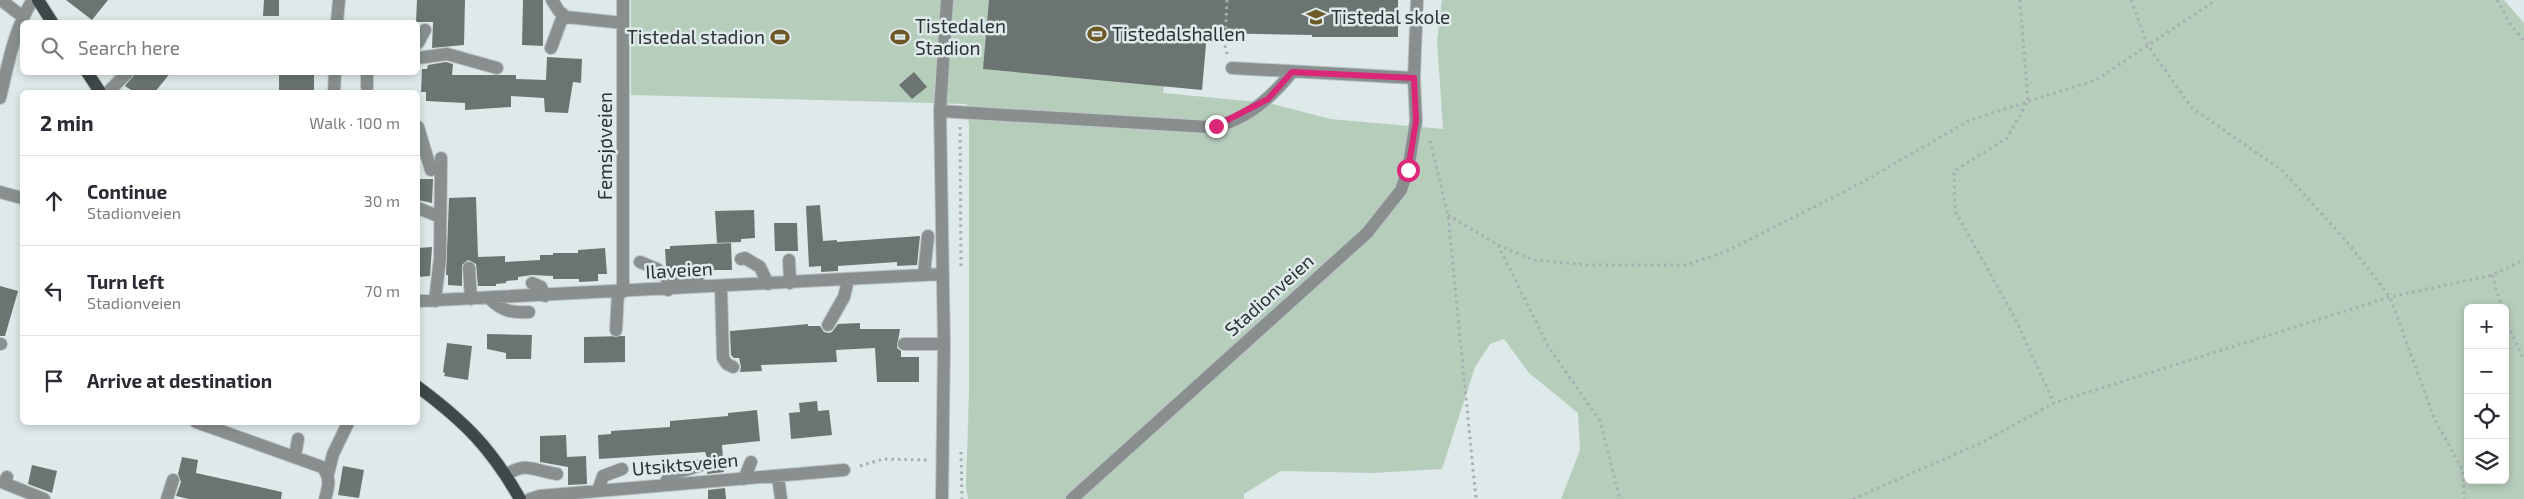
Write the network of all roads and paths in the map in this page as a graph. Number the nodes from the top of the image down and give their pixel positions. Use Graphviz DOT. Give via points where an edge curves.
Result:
graph roads {
  1 [pos="1,0"];
  2 [pos="33,0"];
  3 [pos="38,0"];
  4 [pos="339,0"];
  5 [pos="552,0"];
  6 [pos="623,0"];
  7 [pos="947,0"];
  8 [pos="1227,0"];
  9 [pos="1417,0"];
  10 [pos="2020,0"];
  11 [pos="2131,0"];
  12 [pos="2216,0"];
  13 [pos="2498,0"];
  14 [pos="23,17"];
  15 [pos="566,18"];
  16 [pos="22,20"];
  17 [pos="50,20"];
  18 [pos="337,20"];
  19 [pos="623,23"];
  20 [pos="20,26"];
  21 [pos="425,30"];
  22 [pos="420,39"];
  23 [pos="2524,41"];
  24 [pos="2148,46"];
  25 [pos="551,48"];
  26 [pos="420,58"];
  27 [pos="497,68"];
  28 [pos="1232,68"];
  29 [pos="1292,72"];
  30 [pos="89,75"];
  31 [pos="125,75"];
  32 [pos="335,75"];
  33 [pos="367,75"];
  34 [pos="1414,78"];
  35 [pos="2,79"];
  36 [pos="367,87"];
  37 [pos="99,90"];
  38 [pos="110,90"];
  39 [pos="334,90"];
  40 [pos="0,98"];
  41 [pos="2028,101"];
  42 [pos="940,110"];
  43 [pos="420,132"];
  44 [pos="1428,132"];
  45 [pos="0,192"];
  46 [pos="20,197"];
  47 [pos="420,209"];
  48 [pos="1448,215"];
  49 [pos="440,217"];
  50 [pos="928,236"];
  51 [pos="1498,244"];
  52 [pos="740,259"];
  53 [pos="789,260"];
  54 [pos="2524,260"];
  55 [pos="640,262"];
  56 [pos="469,268"];
  57 [pos="924,274"];
  58 [pos="943,274"];
  59 [pos="2492,275"];
  60 [pos="698,278"];
  61 [pos="848,280"];
  62 [pos="532,283"];
  63 [pos="790,283"];
  64 [pos="768,284"];
  65 [pos="669,286"];
  66 [pos="721,287"];
  67 [pos="621,292"];
  68 [pos="545,296"];
  69 [pos="2390,297"];
  70 [pos="489,298"];
  71 [pos="471,299"];
  72 [pos="420,301"];
  73 [pos="435,301"];
  74 [pos="2501,304"];
  75 [pos="529,312"];
  76 [pos="828,325"];
  77 [pos="2509,328"];
  78 [pos="616,330"];
  79 [pos="904,344"];
  80 [pos="944,344"];
  81 [pos="2524,360"];
  82 [pos="733,367"];
  83 [pos="420,389"];
  84 [pos="2054,403"];
  85 [pos="212,425"];
  86 [pos="347,425"];
  87 [pos="234,429"];
  88 [pos="298,439"];
  89 [pos="294,456"];
  90 [pos="943,460"];
  91 [pos="751,462"];
  92 [pos="702,465"];
  93 [pos="622,469"];
  94 [pos="844,470"];
  95 [pos="328,474"];
  96 [pos="557,474"];
  97 [pos="506,475"];
  98 [pos="778,476"];
  99 [pos="7,477"];
  100 [pos="744,479"];
  101 [pos="173,480"];
  102 [pos="665,484"];
  103 [pos="598,491"];
  104 [pos="44,499"];
  105 [pos="167,499"];
  106 [pos="325,499"];
  107 [pos="520,499"];
  108 [pos="530,499"];
  109 [pos="781,499"];
  110 [pos="942,499"];
  111 [pos="1072,499"];
  112 [pos="1476,499"];
  113 [pos="1620,499"];
  114 [pos="1853,499"];
  115 [pos="2464,499"];
  1 -- 14 [label="street"];
  2 -- 14 [label="street"];
  3 -- 17 [label="main road"];
  4 -- 18 [label="street"];
  5 -- 15 [label="street"];
  6 -- 19 [label="street, Femsjøveien"];
  7 -- 42 [label="street"];
  8 -- 28 [label="path" via="1225,46"];
  9 -- 34 [label="street, Stadionveien"];
  10 -- 41 [label="path"];
  11 -- 24 [label="path"];
  12 -- 24 [label="path"];
  13 -- 23 [label="path"];
  14 -- 16 [label="street"];
  15 -- 19 [label="street"];
  15 -- 25 [label="street" via="561,21"];
  19 -- 67 [label="street, Femsjøveien"];
  20 -- 35 [label="street"];
  21 -- 22 [label="street"];
  24 -- 41 [label="path" via="2096,80"];
  24 -- 69 [label="path" via="2192,108 2283,170 2348,243"];
  26 -- 27 [label="street" via="447,54"];
  28 -- 29 [label="street"];
  29 -- 34 [label="street"];
  29 -- 42 [label="street" via="1268,99 1223,124 1209,127"];
  30 -- 37 [label="main road"];
  31 -- 38 [label="street"];
  32 -- 39 [label="street"];
  33 -- 36 [label="street"];
  34 -- 111 [label="street, Stadionveien" via="1416,121 1408,170 1401,190 1388,209 1367,233"];
  35 -- 40 [label="street"];
  41 -- 51 [label="path" via="1970,120 1827,200 1725,252 1686,265 1588,265 1534,260"];
  41 -- 84 [label="path" via="2007,138 1954,171 1955,211 2015,318"];
  42 -- 58 [label="street"];
  43 -- 49 [label="street" via="434,167"];
  44 -- 48 [label="path"];
  45 -- 46 [label="street"];
  47 -- 49 [label="street"];
  48 -- 51 [label="path"];
  48 -- 112 [label="path"];
  49 -- 73 [label="street"];
  50 -- 57 [label="street"];
  51 -- 113 [label="path" via="1548,346 1600,421"];
  52 -- 64 [label="street" via="745,258 760,267"];
  53 -- 63 [label="street"];
  54 -- 59 [label="path"];
  55 -- 65 [label="street" via="657,269"];
  56 -- 71 [label="street"];
  57 -- 58 [label="street, Ilaveien"];
  57 -- 61 [label="street, Ilaveien"];
  58 -- 80 [label="street"];
  59 -- 69 [label="path"];
  59 -- 74 [label="path"];
  60 -- 65 [label="street" via="678,278"];
  61 -- 63 [label="street, Ilaveien"];
  61 -- 76 [label="street" via="844,297"];
  62 -- 68 [label="street" via="541,287"];
  63 -- 64 [label="street, Ilaveien"];
  64 -- 66 [label="street, Ilaveien"];
  65 -- 66 [label="street, Ilaveien"];
  65 -- 67 [label="street, Ilaveien"];
  66 -- 82 [label="street" via="723,358"];
  67 -- 68 [label="street, Ilaveien" via="566,288"];
  67 -- 78 [label="street, Femsjøveien"];
  68 -- 70 [label="street, Ilaveien"];
  69 -- 84 [label="path"];
  69 -- 115 [label="path" via="2434,418 2463,471"];
  70 -- 71 [label="street, Ilaveien"];
  70 -- 75 [label="street" via="499,308 511,313"];
  71 -- 73 [label="street, Ilaveien"];
  72 -- 73 [label="street, Ilaveien"];
  77 -- 81 [label="path"];
  79 -- 80 [label="street"];
  80 -- 90 [label="street"];
  83 -- 97 [label="main road" via="469,428"];
  84 -- 114 [label="path" via="1981,444"];
  85 -- 87 [label="street"];
  86 -- 95 [label="street" via="333,454"];
  87 -- 89 [label="street"];
  88 -- 89 [label="street"];
  89 -- 95 [label="street" via="322,467"];
  90 -- 94 [label="path" via="883,459"];
  90 -- 110 [label="street"];
  91 -- 100 [label="street"];
  92 -- 102 [label="street" via="670,475"];
  93 -- 103 [label="street" via="603,476"];
  94 -- 98 [label="street, Utsiktsveien"];
  95 -- 106 [label="street"];
  96 -- 97 [label="street" via="527,466 518,467"];
  97 -- 107 [label="main road"];
  98 -- 100 [label="street, Utsiktsveien"];
  98 -- 109 [label="street"];
  99 -- 104 [label="street" via="4,483"];
  100 -- 102 [label="street, Utsiktsveien"];
  101 -- 105 [label="street"];
  102 -- 103 [label="street, Utsiktsveien"];
  103 -- 108 [label="street, Utsiktsveien"];
}
